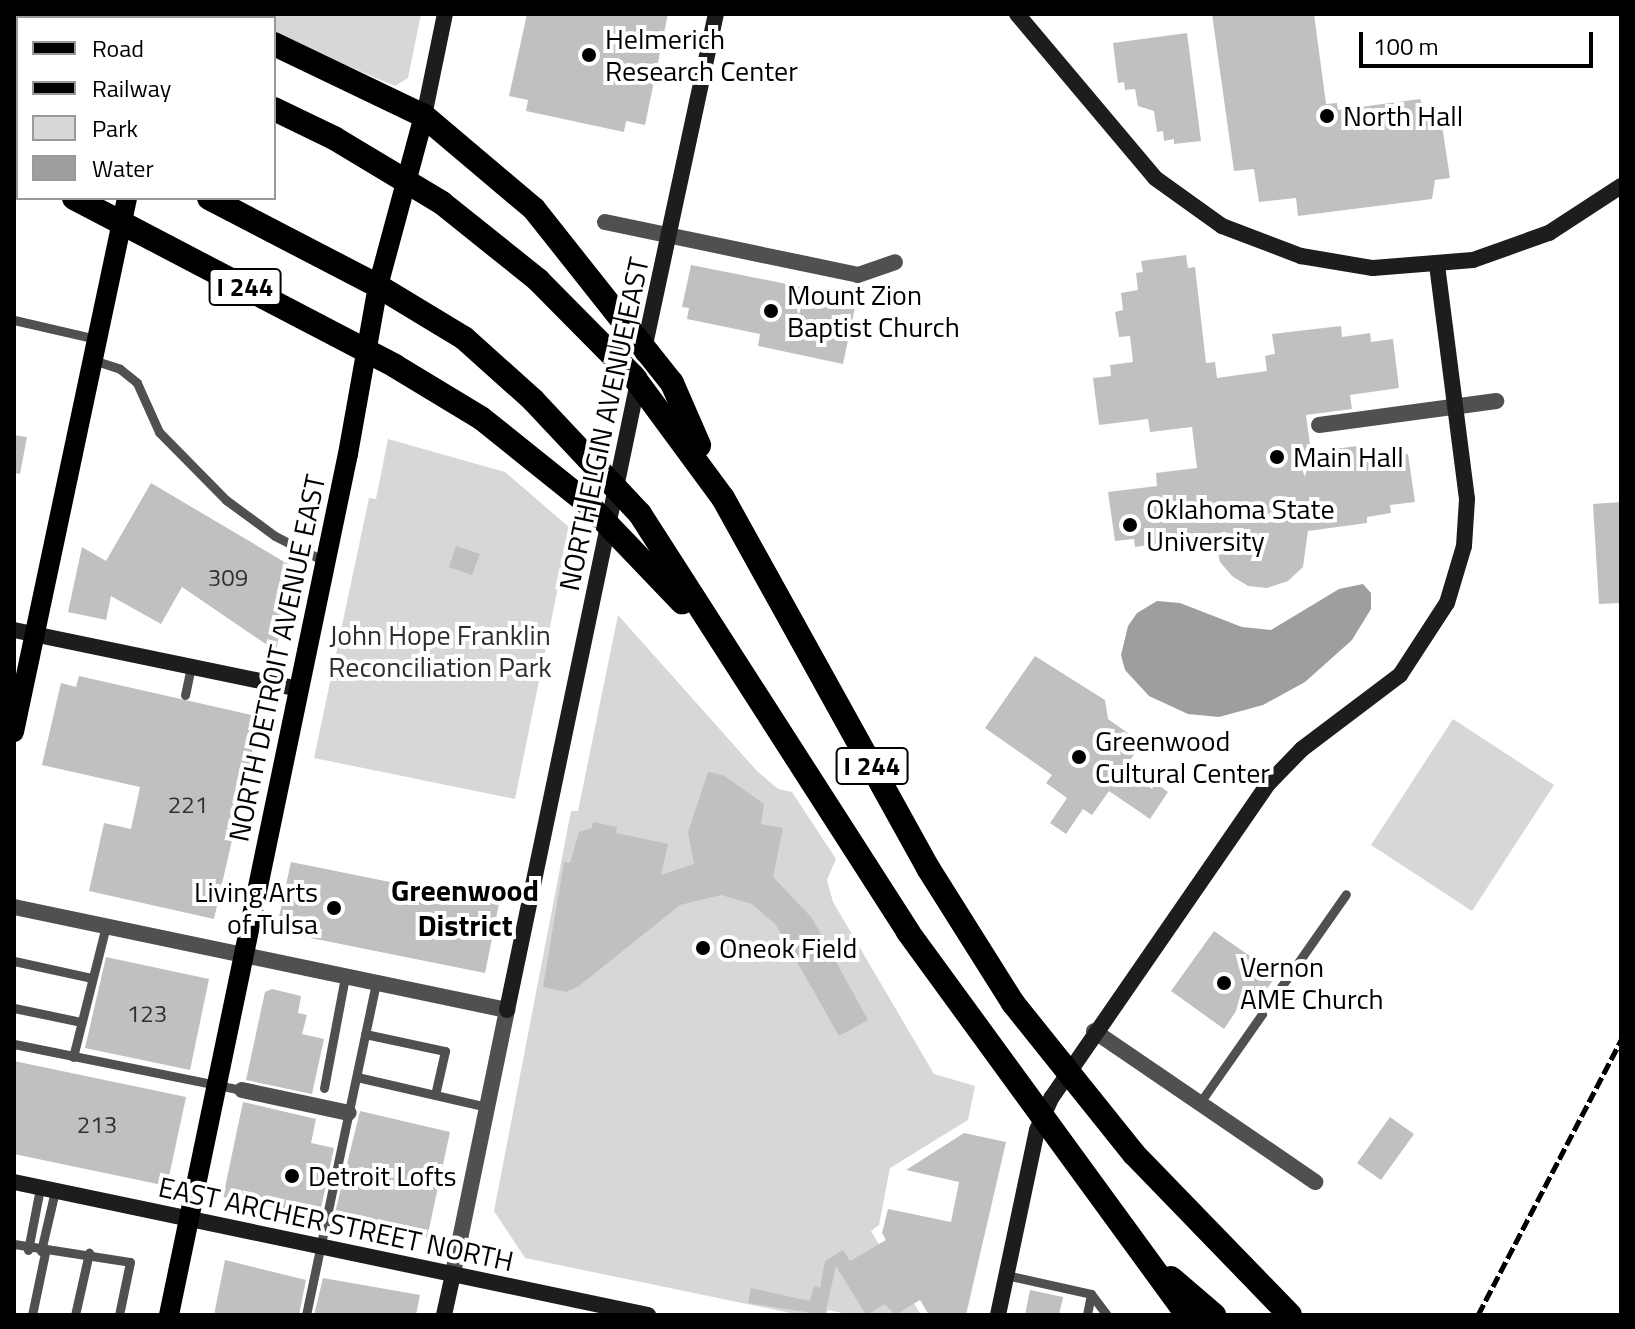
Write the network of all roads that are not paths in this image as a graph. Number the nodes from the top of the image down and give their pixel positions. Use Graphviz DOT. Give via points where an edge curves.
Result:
graph roads {
  1 [pos="445,14"];
  2 [pos="716,14"];
  3 [pos="1017,14"];
  4 [pos="276,45"];
  5 [pos="276,110"];
  6 [pos="424,116"];
  7 [pos="1621,186"];
  8 [pos="127,200"];
  9 [pos="213,200"];
  10 [pos="84,203"];
  11 [pos="605,222"];
  12 [pos="669,236"];
  13 [pos="895,262"];
  14 [pos="1437,264"];
  15 [pos="378,286"];
  16 [pos="14,320"];
  17 [pos="97,339"];
  18 [pos="93,360"];
  19 [pos="1496,401"];
  20 [pos="1456,407"];
  21 [pos="1319,425"];
  22 [pos="723,498"];
  23 [pos="326,562"];
  24 [pos="24,633"];
  25 [pos="191,667"];
  26 [pos="299,689"];
  27 [pos="185,695"];
  28 [pos="14,732"];
  29 [pos="794,756"];
  30 [pos="1346,894"];
  31 [pos="14,907"];
  32 [pos="106,926"];
  33 [pos="243,956"];
  34 [pos="14,961"];
  35 [pos="345,977"];
  36 [pos="92,978"];
  37 [pos="376,983"];
  38 [pos="14,1008"];
  39 [pos="507,1010"];
  40 [pos="81,1022"];
  41 [pos="1094,1031"];
  42 [pos="365,1034"];
  43 [pos="14,1044"];
  44 [pos="73,1057"];
  45 [pos="357,1077"];
  46 [pos="217,1085"];
  47 [pos="324,1088"];
  48 [pos="242,1090"];
  49 [pos="435,1095"];
  50 [pos="1199,1104"];
  51 [pos="487,1107"];
  52 [pos="349,1113"];
  53 [pos="14,1182"];
  54 [pos="1315,1182"];
  55 [pos="48,1189"];
  56 [pos="189,1219"];
  57 [pos="14,1244"];
  58 [pos="322,1247"];
  59 [pos="28,1250"];
  60 [pos="1139,1250"];
  61 [pos="43,1252"];
  62 [pos="89,1253"];
  63 [pos="453,1274"];
  64 [pos="1006,1275"];
  65 [pos="1091,1294"];
  66 [pos="32,1315"];
  67 [pos="75,1315"];
  68 [pos="119,1315"];
  69 [pos="169,1315"];
  70 [pos="306,1315"];
  71 [pos="444,1315"];
  72 [pos="648,1315"];
  73 [pos="998,1315"];
  74 [pos="1087,1315"];
  75 [pos="1107,1315"];
  76 [pos="1187,1315"];
  77 [pos="1214,1315"];
  78 [pos="1290,1315"];
  1 -- 6 [label="street, NORTH DETROIT AVENUE EAST"];
  2 -- 12 [label="street, NORTH ELGIN AVENUE EAST"];
  3 -- 14 [label="street" via="1058,57 1127,151 1163,185 1222,226 1322,261 1373,268"];
  4 -- 6 [label="highway"];
  5 -- 22 [label="highway, I 244" via="442,203 538,280 612,352"];
  6 -- 15 [label="main road, NORTH DETROIT AVENUE EAST"];
  6 -- 22 [label="highway" via="534,209 623,316 672,383"];
  7 -- 14 [label="street" via="1585,213 1528,242 1473,260"];
  8 -- 17 [label="main road"];
  9 -- 15 [label="highway"];
  10 -- 29 [label="highway, I 244" via="395,366 481,418 586,502 632,548 692,613"];
  11 -- 12 [label="street"];
  12 -- 13 [label="street" via="858,275"];
  12 -- 39 [label="street, NORTH ELGIN AVENUE EAST"];
  14 -- 20 [label="street"];
  15 -- 23 [label="main road, NORTH DETROIT AVENUE EAST"];
  15 -- 29 [label="highway" via="437,319 481,352 640,514"];
  16 -- 17 [label="lane"];
  17 -- 18 [label="main road"];
  18 -- 23 [label="lane" via="120,369 137,383 159,432 226,500 287,543"];
  18 -- 24 [label="main road"];
  19 -- 20 [label="street"];
  20 -- 21 [label="street"];
  20 -- 41 [label="street" via="1466,530 1457,575 1434,628 1390,684 1312,741 1268,784"];
  22 -- 78 [label="highway, I 244" via="928,868 1031,1028 1103,1120"];
  23 -- 26 [label="main road, NORTH DETROIT AVENUE EAST"];
  24 -- 25 [label="street"];
  24 -- 28 [label="main road"];
  25 -- 26 [label="street"];
  25 -- 27 [label="lane"];
  26 -- 33 [label="main road, NORTH DETROIT AVENUE EAST"];
  29 -- 60 [label="highway, I 244" via="884,897"];
  30 -- 50 [label="lane"];
  31 -- 32 [label="street"];
  32 -- 33 [label="street"];
  32 -- 36 [label="lane"];
  33 -- 35 [label="street"];
  33 -- 46 [label="main road, NORTH DETROIT AVENUE EAST"];
  34 -- 36 [label="lane"];
  35 -- 37 [label="street"];
  35 -- 47 [label="lane"];
  36 -- 40 [label="lane"];
  37 -- 39 [label="street"];
  37 -- 42 [label="lane"];
  38 -- 40 [label="lane"];
  39 -- 51 [label="street, NORTH ELGIN AVENUE EAST"];
  40 -- 44 [label="lane"];
  41 -- 50 [label="street"];
  41 -- 64 [label="street" via="1037,1130"];
  42 -- 45 [label="lane"];
  42 -- 49 [label="lane" via="445,1051"];
  43 -- 44 [label="lane"];
  44 -- 46 [label="lane"];
  45 -- 49 [label="lane"];
  45 -- 52 [label="lane"];
  46 -- 48 [label="lane"];
  46 -- 56 [label="main road, NORTH DETROIT AVENUE EAST"];
  48 -- 52 [label="street"];
  49 -- 51 [label="lane"];
  50 -- 54 [label="street"];
  51 -- 63 [label="street, NORTH ELGIN AVENUE EAST"];
  52 -- 58 [label="lane"];
  53 -- 55 [label="street, EAST ARCHER STREET NORTH"];
  55 -- 56 [label="street, EAST ARCHER STREET NORTH"];
  55 -- 59 [label="lane"];
  55 -- 61 [label="lane"];
  56 -- 58 [label="street, EAST ARCHER STREET NORTH"];
  56 -- 69 [label="main road, NORTH DETROIT AVENUE EAST"];
  57 -- 59 [label="lane"];
  58 -- 63 [label="street, EAST ARCHER STREET NORTH"];
  58 -- 70 [label="lane"];
  59 -- 61 [label="lane"];
  60 -- 76 [label="highway, I 244"];
  60 -- 77 [label="highway"];
  61 -- 62 [label="lane"];
  61 -- 66 [label="lane"];
  62 -- 67 [label="lane"];
  62 -- 68 [label="lane" via="130,1262"];
  63 -- 71 [label="street, NORTH ELGIN AVENUE EAST"];
  63 -- 72 [label="street, EAST ARCHER STREET NORTH"];
  64 -- 65 [label="lane"];
  64 -- 73 [label="street"];
  65 -- 74 [label="lane"];
  65 -- 75 [label="lane"];
}
